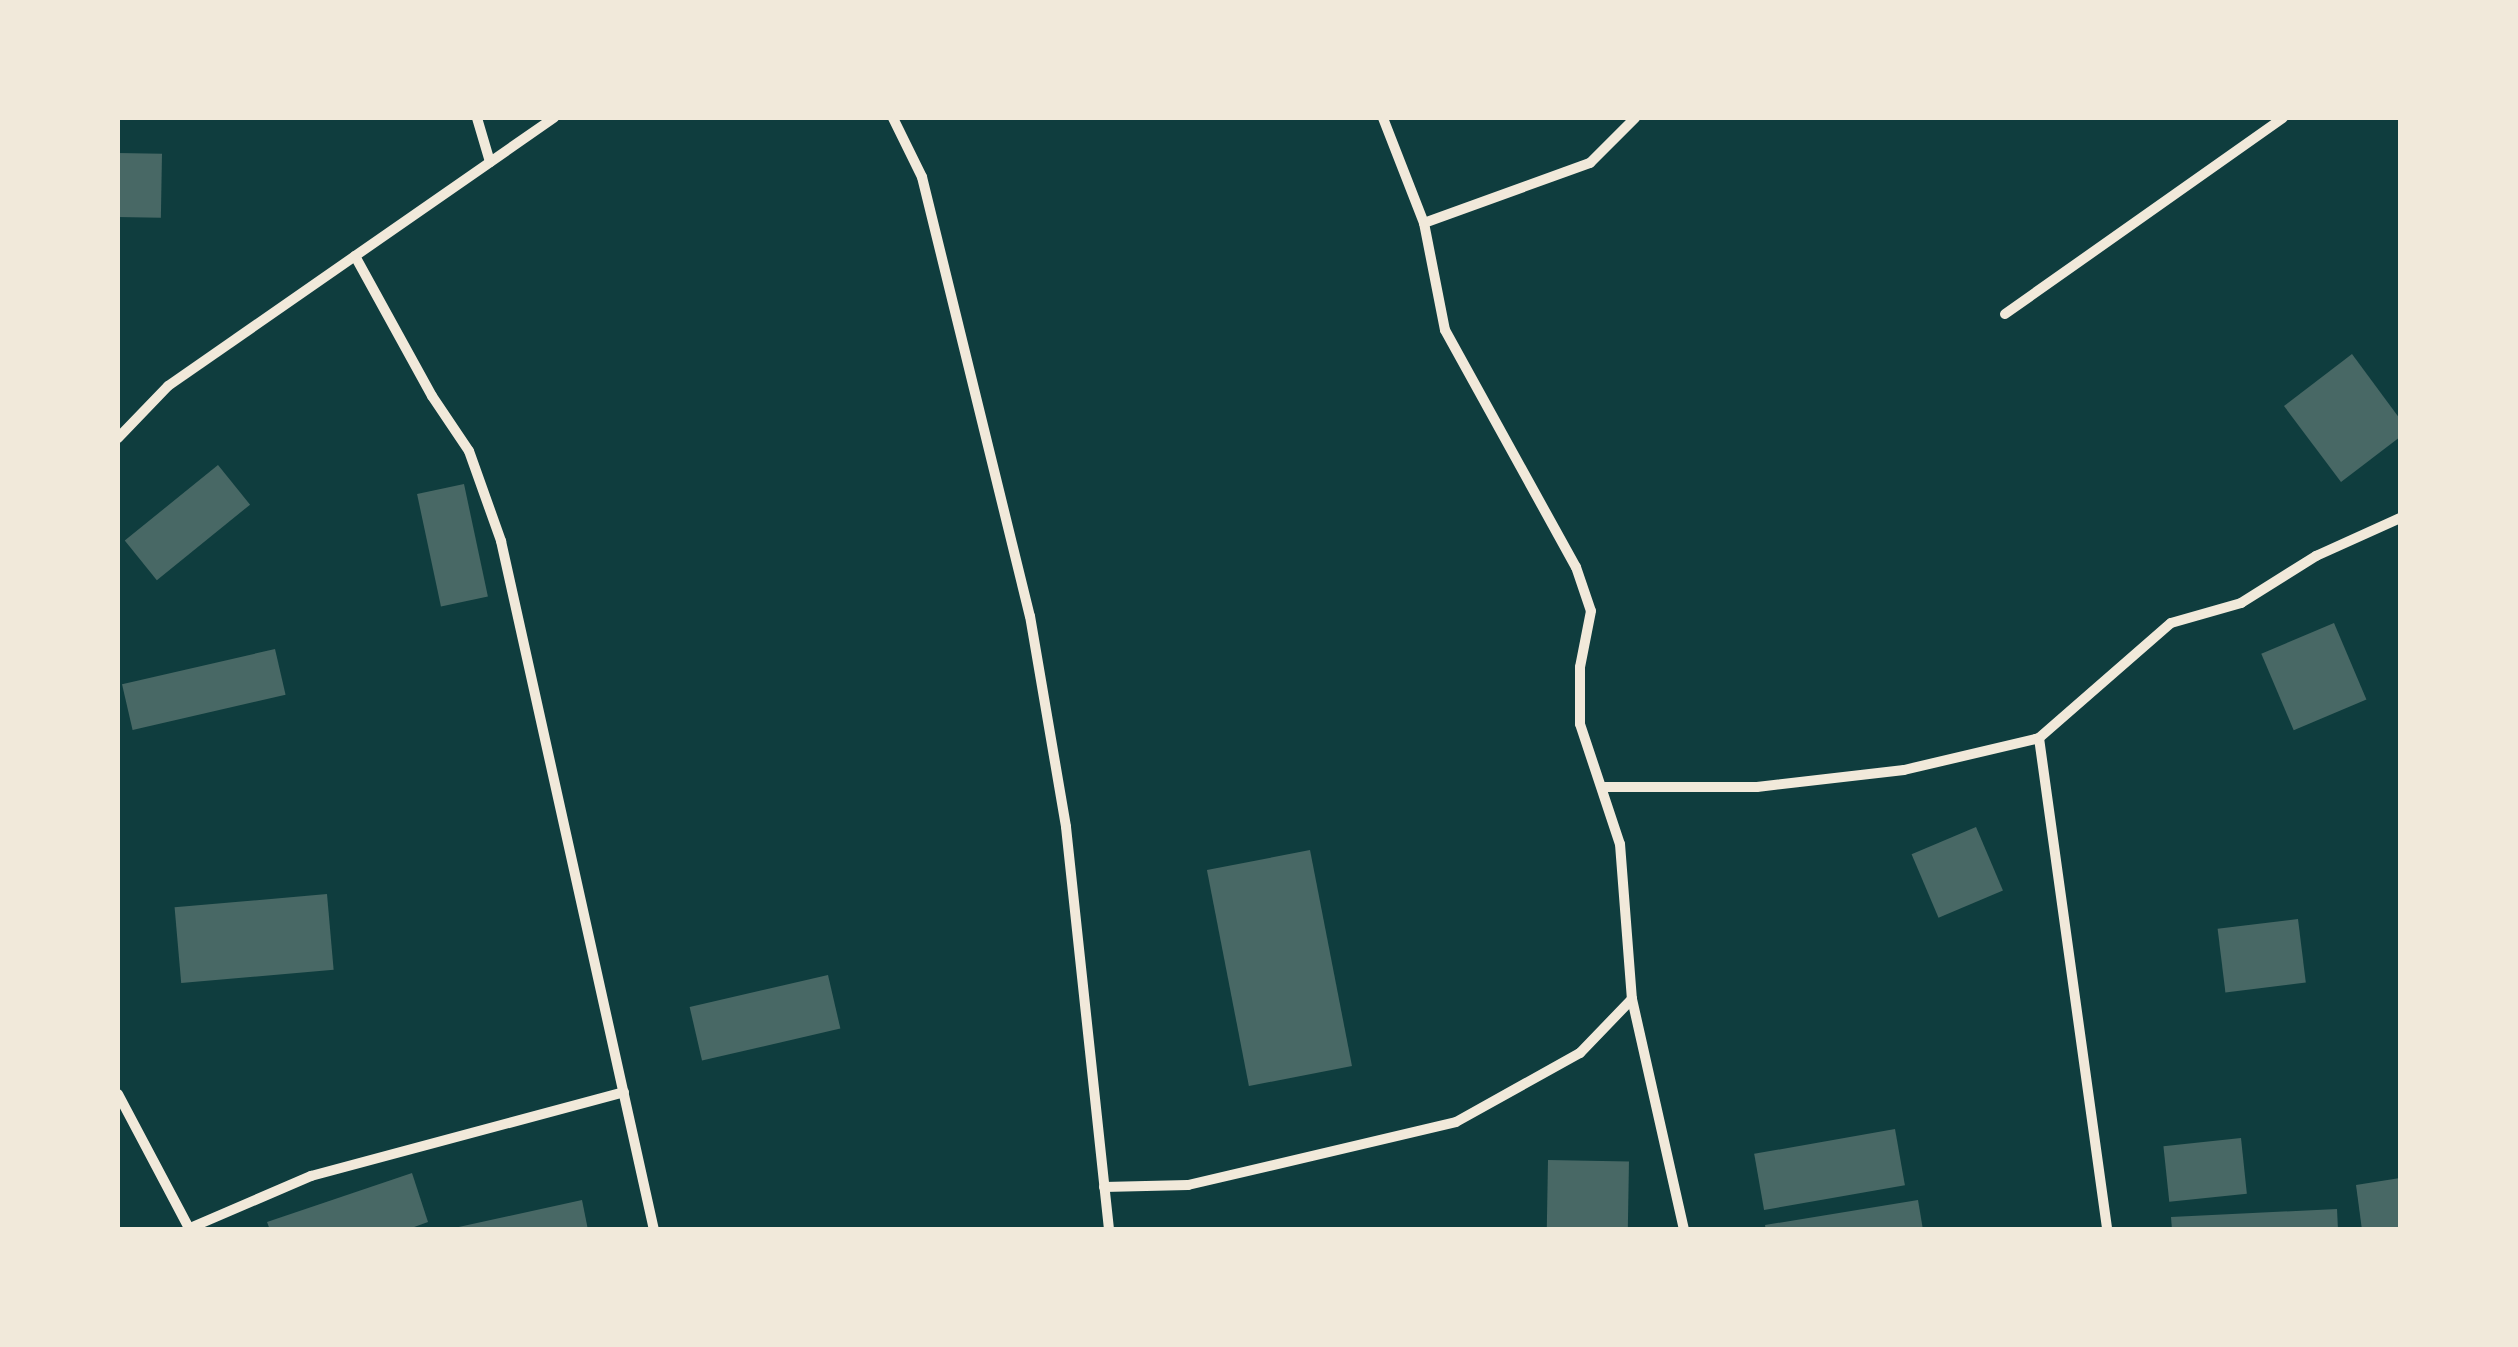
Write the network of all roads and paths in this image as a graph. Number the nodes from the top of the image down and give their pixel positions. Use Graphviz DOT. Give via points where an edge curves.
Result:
graph roads {
  1 [pos="477,118"];
  2 [pos="554,118"];
  3 [pos="893,118"];
  4 [pos="1384,118"];
  5 [pos="1635,118"];
  6 [pos="2283,118"];
  7 [pos="490,162"];
  8 [pos="1424,224"];
  9 [pos="355,256"];
  10 [pos="2005,314"];
  11 [pos="118,438"];
  12 [pos="2400,518"];
  13 [pos="2039,738"];
  14 [pos="1606,787"];
  15 [pos="1632,1000"];
  16 [pos="624,1092"];
  17 [pos="118,1094"];
  18 [pos="1104,1187"];
  19 [pos="190,1229"];
  20 [pos="654,1230"];
  21 [pos="1110,1230"];
  22 [pos="1684,1230"];
  23 [pos="2107,1230"];
  1 -- 7 [label="street"];
  2 -- 7 [label="street"];
  3 -- 18 [label="street" via="922,177 1030,616 1066,827"];
  4 -- 8 [label="street"];
  5 -- 8 [label="street" via="1590,163"];
  6 -- 10 [label="street"];
  7 -- 9 [label="street"];
  8 -- 14 [label="street" via="1445,330 1576,567 1591,611 1580,667 1580,724"];
  9 -- 11 [label="street" via="168,386"];
  9 -- 16 [label="street" via="470,451 502,541"];
  12 -- 13 [label="street" via="2316,556 2242,603 2171,624"];
  13 -- 14 [label="street" via="1904,770 1757,786"];
  13 -- 23 [label="street"];
  14 -- 15 [label="street" via="1620,844"];
  15 -- 18 [label="street" via="1580,1053 1456,1122 1188,1185"];
  15 -- 22 [label="street"];
  16 -- 19 [label="street" via="312,1176"];
  16 -- 20 [label="street"];
  17 -- 19 [label="street"];
  18 -- 21 [label="street"];
}
